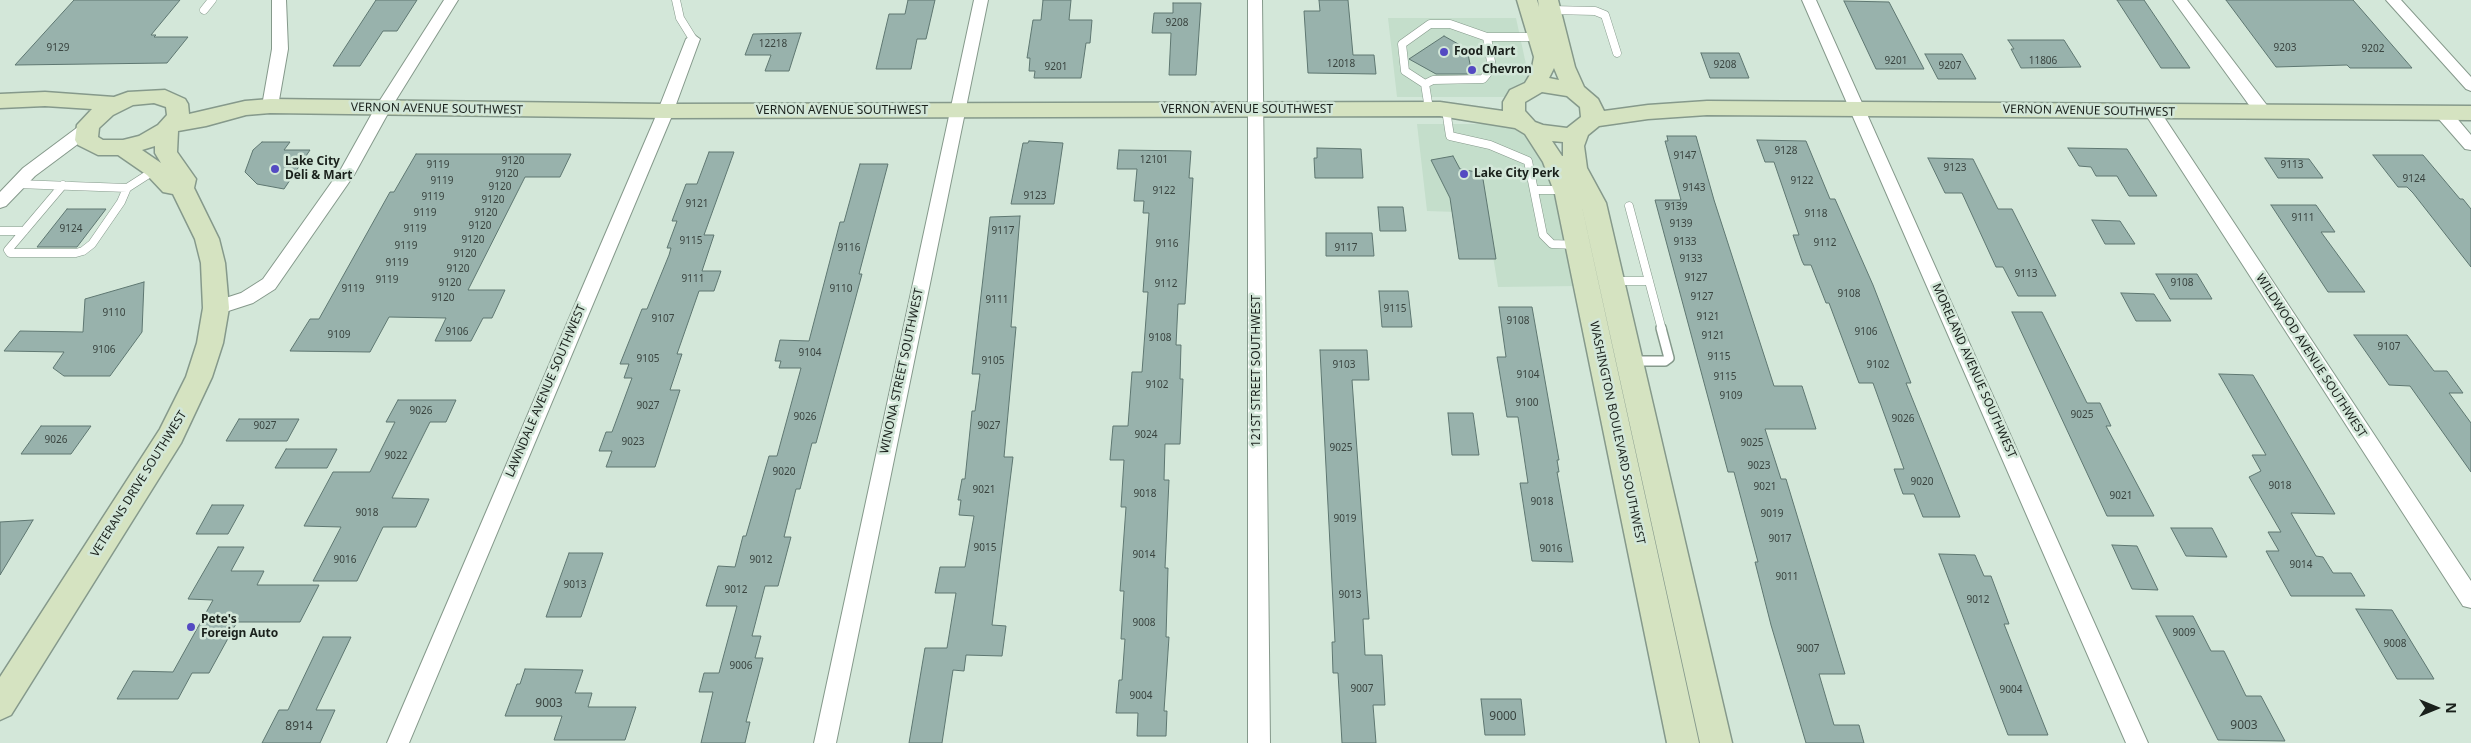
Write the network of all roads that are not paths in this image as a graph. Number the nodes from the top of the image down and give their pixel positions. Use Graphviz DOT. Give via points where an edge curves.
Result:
graph roads {
  1 [pos="212,0"];
  2 [pos="279,0"];
  3 [pos="451,0"];
  4 [pos="676,0"];
  5 [pos="981,0"];
  6 [pos="1255,0"];
  7 [pos="1527,0"];
  8 [pos="1809,0"];
  9 [pos="2180,0"];
  10 [pos="2393,0"];
  11 [pos="1549,5"];
  12 [pos="204,10"];
  13 [pos="1538,37"];
  14 [pos="1487,38"];
  15 [pos="692,39"];
  16 [pos="1617,53"];
  17 [pos="1425,84"];
  18 [pos="2471,86"];
  19 [pos="1526,91"];
  20 [pos="1579,94"];
  21 [pos="2,101"];
  22 [pos="114,104"];
  23 [pos="270,106"];
  24 [pos="383,108"];
  25 [pos="1707,108"];
  26 [pos="1859,109"];
  27 [pos="1255,110"];
  28 [pos="1438,110"];
  29 [pos="665,111"];
  30 [pos="956,111"];
  31 [pos="2152,112"];
  32 [pos="2263,112"];
  33 [pos="2443,113"];
  34 [pos="2471,113"];
  35 [pos="172,119"];
  36 [pos="88,126"];
  37 [pos="1528,126"];
  38 [pos="1585,126"];
  39 [pos="2471,145"];
  40 [pos="98,147"];
  41 [pos="123,148"];
  42 [pos="38,164"];
  43 [pos="155,170"];
  44 [pos="16,184"];
  45 [pos="63,185"];
  46 [pos="128,188"];
  47 [pos="182,188"];
  48 [pos="1534,190"];
  49 [pos="1566,190"];
  50 [pos="0,202"];
  51 [pos="1629,206"];
  52 [pos="0,231"];
  53 [pos="24,231"];
  54 [pos="1578,245"];
  55 [pos="1612,281"];
  56 [pos="1649,281"];
  57 [pos="216,308"];
  58 [pos="1630,361"];
  59 [pos="2471,599"];
  60 [pos="0,705"];
  61 [pos="398,743"];
  62 [pos="825,743"];
  63 [pos="1259,743"];
  64 [pos="1683,743"];
  65 [pos="1716,743"];
  66 [pos="2137,743"];
  1 -- 12 [label="lane"];
  2 -- 23 [label="street" via="280,49"];
  3 -- 24 [label="street"];
  4 -- 15 [label="lane" via="680,18"];
  5 -- 30 [label="street, WINONA STREET SOUTHWEST"];
  6 -- 27 [label="street, 121ST STREET SOUTHWEST"];
  7 -- 13 [label="street"];
  8 -- 26 [label="street, MORELAND AVENUE SOUTHWEST"];
  9 -- 32 [label="street"];
  10 -- 18 [label="street"];
  11 -- 16 [label="lane" via="1605,14"];
  11 -- 20 [label="street" via="1564,67"];
  13 -- 14 [label="lane"];
  13 -- 19 [label="street" via="1545,57 1542,73"];
  14 -- 17 [label="lane" via="1492,68 1483,79 1433,80"];
  14 -- 17 [label="lane" via="1450,24 1430,24 1402,44 1405,71"];
  15 -- 29 [label="street, LAWNDALE AVENUE SOUTHWEST"];
  17 -- 28 [label="lane"];
  19 -- 20 [label="street" via="1551,85"];
  19 -- 28 [label="street, VERNON AVENUE SOUTHWEST"];
  19 -- 37 [label="street" via="1514,102 1514,111"];
  20 -- 25 [label="street, VERNON AVENUE SOUTHWEST" via="1629,103 1684,103"];
  20 -- 38 [label="street" via="1590,104 1593,112"];
  21 -- 22 [label="street" via="20,98"];
  21 -- 36 [label="street" via="55,110"];
  22 -- 35 [label="street" via="165,97"];
  22 -- 36 [label="street"];
  23 -- 24 [label="street, VERNON AVENUE SOUTHWEST"];
  23 -- 35 [label="street, VERNON AVENUE SOUTHWEST" via="245,108 206,119"];
  24 -- 29 [label="street, VERNON AVENUE SOUTHWEST"];
  24 -- 57 [label="street" via="348,171 269,284 247,298"];
  25 -- 26 [label="street, VERNON AVENUE SOUTHWEST"];
  25 -- 38 [label="street, VERNON AVENUE SOUTHWEST" via="1648,112"];
  26 -- 31 [label="street, VERNON AVENUE SOUTHWEST"];
  26 -- 66 [label="street, MORELAND AVENUE SOUTHWEST"];
  27 -- 28 [label="street, VERNON AVENUE SOUTHWEST"];
  27 -- 30 [label="street, VERNON AVENUE SOUTHWEST"];
  27 -- 63 [label="street, 121ST STREET SOUTHWEST"];
  28 -- 37 [label="street, VERNON AVENUE SOUTHWEST" via="1489,115"];
  28 -- 48 [label="lane" via="1450,136 1490,145 1528,161"];
  29 -- 30 [label="street, VERNON AVENUE SOUTHWEST"];
  29 -- 61 [label="street, LAWNDALE AVENUE SOUTHWEST"];
  30 -- 62 [label="street, WINONA STREET SOUTHWEST"];
  31 -- 32 [label="street, VERNON AVENUE SOUTHWEST"];
  31 -- 59 [label="street, WILDWOOD AVENUE SOUTHWEST"];
  32 -- 33 [label="street, VERNON AVENUE SOUTHWEST"];
  33 -- 34 [label="street, VERNON AVENUE SOUTHWEST"];
  33 -- 39 [label="street"];
  35 -- 41 [label="street" via="147,141"];
  35 -- 47 [label="street, VETERANS DRIVE SOUTHWEST" via="166,153 184,179"];
  36 -- 40 [label="street" via="86,140"];
  36 -- 42 [label="street"];
  37 -- 38 [label="street" via="1553,135"];
  37 -- 49 [label="street, WASHINGTON BOULEVARD SOUTHWEST" via="1554,162"];
  38 -- 55 [label="street" via="1573,146 1575,168 1594,203"];
  40 -- 41 [label="street"];
  40 -- 42 [label="street" via="78,150"];
  41 -- 43 [label="street"];
  42 -- 44 [label="street"];
  43 -- 46 [label="lane"];
  43 -- 47 [label="street" via="171,186"];
  44 -- 45 [label="lane"];
  44 -- 50 [label="street"];
  45 -- 46 [label="lane"];
  45 -- 53 [label="lane"];
  46 -- 53 [label="lane" via="92,244 83,251 10,253 8,250"];
  47 -- 57 [label="street, VETERANS DRIVE SOUTHWEST" via="208,239"];
  48 -- 49 [label="lane"];
  48 -- 54 [label="lane" via="1543,235 1552,244"];
  49 -- 54 [label="street, WASHINGTON BOULEVARD SOUTHWEST"];
  51 -- 56 [label="lane"];
  52 -- 53 [label="lane"];
  54 -- 64 [label="street, WASHINGTON BOULEVARD SOUTHWEST"];
  55 -- 56 [label="lane"];
  55 -- 58 [label="street"];
  56 -- 58 [label="lane" via="1669,358 1665,361"];
  57 -- 60 [label="street, VETERANS DRIVE SOUTHWEST" via="200,377 171,435"];
  58 -- 65 [label="street"];
}
